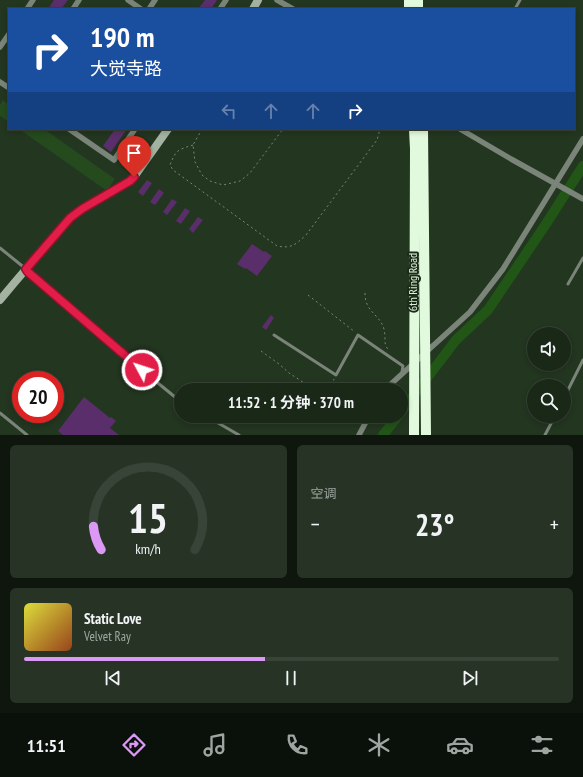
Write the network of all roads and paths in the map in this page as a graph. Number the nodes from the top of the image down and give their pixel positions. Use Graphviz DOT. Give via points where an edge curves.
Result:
graph roads {
  1 [pos="128,0"];
  2 [pos="156,0"];
  3 [pos="277,0"];
  4 [pos="140,8"];
  5 [pos="150,8"];
  6 [pos="291,8"];
  7 [pos="8,35"];
  8 [pos="0,47"];
  9 [pos="70,130"];
  10 [pos="134,130"];
  11 [pos="167,130"];
  12 [pos="201,130"];
  13 [pos="283,130"];
  14 [pos="379,130"];
  15 [pos="414,130"];
  16 [pos="423,130"];
  17 [pos="463,130"];
  18 [pos="583,139"];
  19 [pos="193,145"];
  20 [pos="556,184"];
  21 [pos="583,199"];
  22 [pos="0,248"];
  23 [pos="583,258"];
  24 [pos="26,269"];
  25 [pos="568,284"];
  26 [pos="365,294"];
  27 [pos="308,295"];
  28 [pos="0,300"];
  29 [pos="274,335"];
  30 [pos="358,335"];
  31 [pos="261,351"];
  32 [pos="392,359"];
  33 [pos="583,360"];
  34 [pos="402,374"];
  35 [pos="336,375"];
  36 [pos="304,383"];
  37 [pos="333,383"];
  38 [pos="393,383"];
  39 [pos="571,384"];
  40 [pos="174,396"];
  41 [pos="0,413"];
  42 [pos="218,423"];
  43 [pos="365,423"];
  44 [pos="551,423"];
  45 [pos="27,435"];
  46 [pos="239,435"];
  47 [pos="359,435"];
  48 [pos="414,435"];
  49 [pos="426,435"];
  50 [pos="545,435"];
  1 -- 4 [label="street"];
  2 -- 5 [label="street"];
  3 -- 6 [label="street"];
  7 -- 8 [label="street"];
  9 -- 10 [label="street" via="114,160"];
  11 -- 24 [label="main road" via="130,181 70,218"];
  12 -- 19 [label="path"];
  13 -- 19 [label="path" via="250,173 240,181 223,185 202,176 195,162"];
  14 -- 19 [label="path" via="377,140 306,235 295,244 285,247 277,246 173,170 170,165 174,155 181,149"];
  15 -- 48 [label="highway, 6th Ring Road, bridge"];
  16 -- 49 [label="highway, 6th Ring Road, bridge"];
  17 -- 20 [label="street"];
  18 -- 20 [label="street"];
  20 -- 21 [label="street"];
  20 -- 34 [label="street" via="504,269 470,312"];
  22 -- 24 [label="lane"];
  23 -- 25 [label="lane"];
  24 -- 28 [label="main road"];
  24 -- 40 [label="lane"];
  26 -- 32 [label="path" via="365,301 370,310 383,326 385,344"];
  27 -- 30 [label="path"];
  29 -- 35 [label="lane"];
  30 -- 32 [label="lane"];
  30 -- 35 [label="lane"];
  31 -- 36 [label="path"];
  32 -- 34 [label="lane" via="403,366"];
  33 -- 39 [label="lane"];
  34 -- 38 [label="street"];
  35 -- 37 [label="path"];
  41 -- 45 [label="lane"];
  42 -- 46 [label="lane"];
  43 -- 47 [label="street"];
  44 -- 50 [label="lane"];
}
